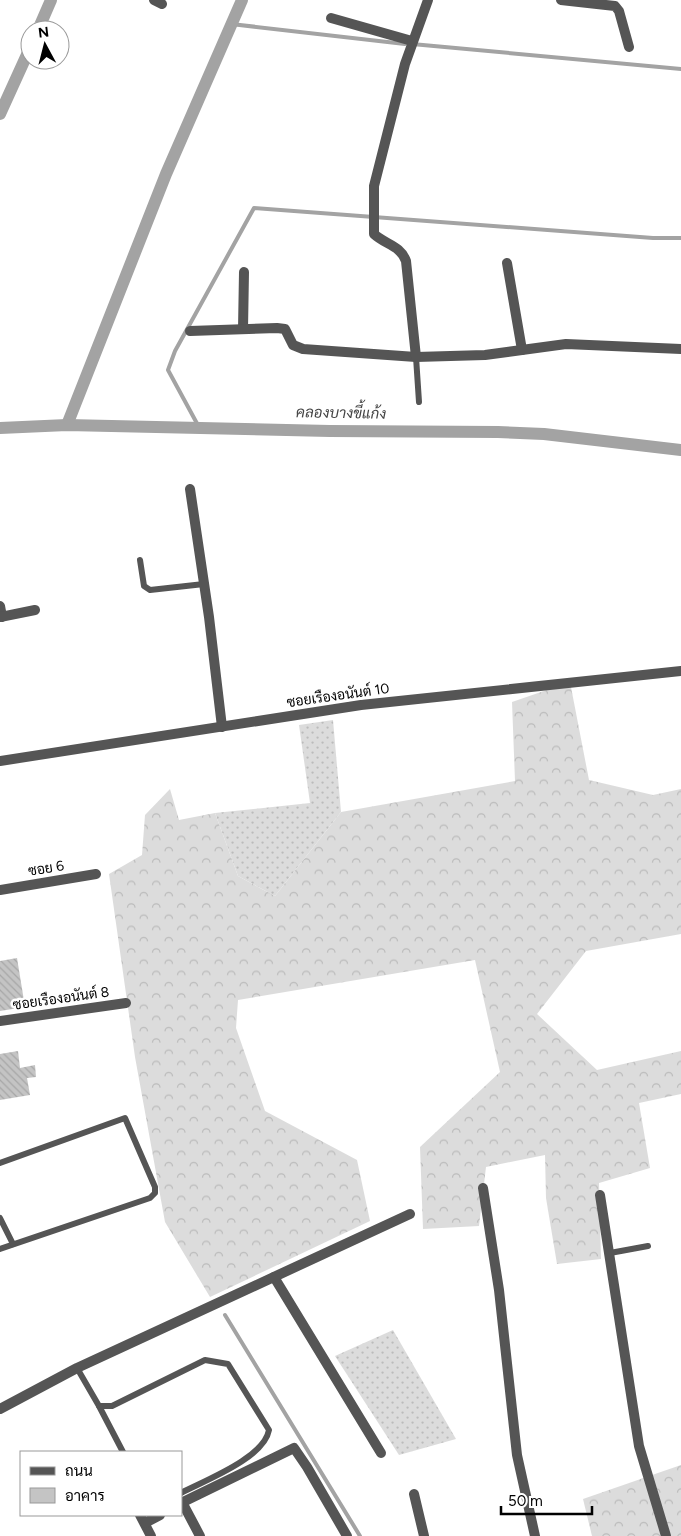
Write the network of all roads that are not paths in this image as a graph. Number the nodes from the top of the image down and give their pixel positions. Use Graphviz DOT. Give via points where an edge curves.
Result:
graph roads {
  1 [pos="428,0"];
  2 [pos="561,0"];
  3 [pos="331,18"];
  4 [pos="412,40"];
  5 [pos="628,47"];
  6 [pos="507,263"];
  7 [pos="244,272"];
  8 [pos="243,329"];
  9 [pos="190,331"];
  10 [pos="681,348"];
  11 [pos="522,350"];
  12 [pos="416,357"];
  13 [pos="419,402"];
  14 [pos="190,489"];
  15 [pos="140,560"];
  16 [pos="204,584"];
  17 [pos="35,610"];
  18 [pos="1,613"];
  19 [pos="681,671"];
  20 [pos="222,727"];
  21 [pos="0,761"];
  22 [pos="96,874"];
  23 [pos="0,890"];
  24 [pos="126,1003"];
  25 [pos="0,1021"];
  26 [pos="0,1163"];
  27 [pos="483,1188"];
  28 [pos="600,1195"];
  29 [pos="410,1214"];
  30 [pos="0,1218"];
  31 [pos="13,1244"];
  32 [pos="648,1246"];
  33 [pos="0,1249"];
  34 [pos="610,1253"];
  35 [pos="274,1277"];
  36 [pos="77,1368"];
  37 [pos="99,1406"];
  38 [pos="0,1409"];
  39 [pos="122,1451"];
  40 [pos="381,1453"];
  41 [pos="414,1494"];
  42 [pos="182,1499"];
  43 [pos="156,1516"];
  44 [pos="143,1519"];
  45 [pos="151,1536"];
  46 [pos="200,1536"];
  47 [pos="348,1536"];
  48 [pos="424,1536"];
  49 [pos="535,1536"];
  50 [pos="666,1536"];
  1 -- 4 [label="street"];
  2 -- 5 [label="street" via="615,6"];
  3 -- 4 [label="street"];
  4 -- 12 [label="street" via="374,186 372,220 374,234 399,249 406,261"];
  6 -- 11 [label="street"];
  7 -- 8 [label="street"];
  8 -- 9 [label="street"];
  8 -- 12 [label="street" via="285,329 293,345 303,349"];
  10 -- 11 [label="street" via="580,343"];
  11 -- 12 [label="street" via="485,355"];
  12 -- 13 [label="lane"];
  14 -- 16 [label="street"];
  15 -- 16 [label="lane" via="144,586 150,590"];
  16 -- 20 [label="street"];
  17 -- 18 [label="street"];
  19 -- 20 [label="street, ซอยเรืองอนันต์ 10" via="361,704"];
  20 -- 21 [label="street, ซอยเรืองอนันต์ 10"];
  22 -- 23 [label="street, ซอย 6"];
  24 -- 25 [label="street, ซอยเรืองอนันต์ 8"];
  26 -- 31 [label="lane" via="125,1118 155,1187 150,1198"];
  27 -- 49 [label="street" via="499,1290 517,1455"];
  28 -- 34 [label="street"];
  29 -- 35 [label="street"];
  30 -- 31 [label="lane"];
  31 -- 33 [label="lane"];
  32 -- 34 [label="lane"];
  34 -- 50 [label="street" via="639,1446"];
  35 -- 36 [label="street"];
  35 -- 40 [label="street"];
  36 -- 37 [label="lane"];
  36 -- 38 [label="street"];
  37 -- 39 [label="lane"];
  37 -- 42 [label="lane" via="112,1406 205,1360 228,1364 269,1430 267,1439 255,1453"];
  41 -- 48 [label="street"];
  42 -- 46 [label="street"];
  42 -- 47 [label="street" via="294,1448"];
  43 -- 44 [label="street"];
  44 -- 45 [label="street"];
}
